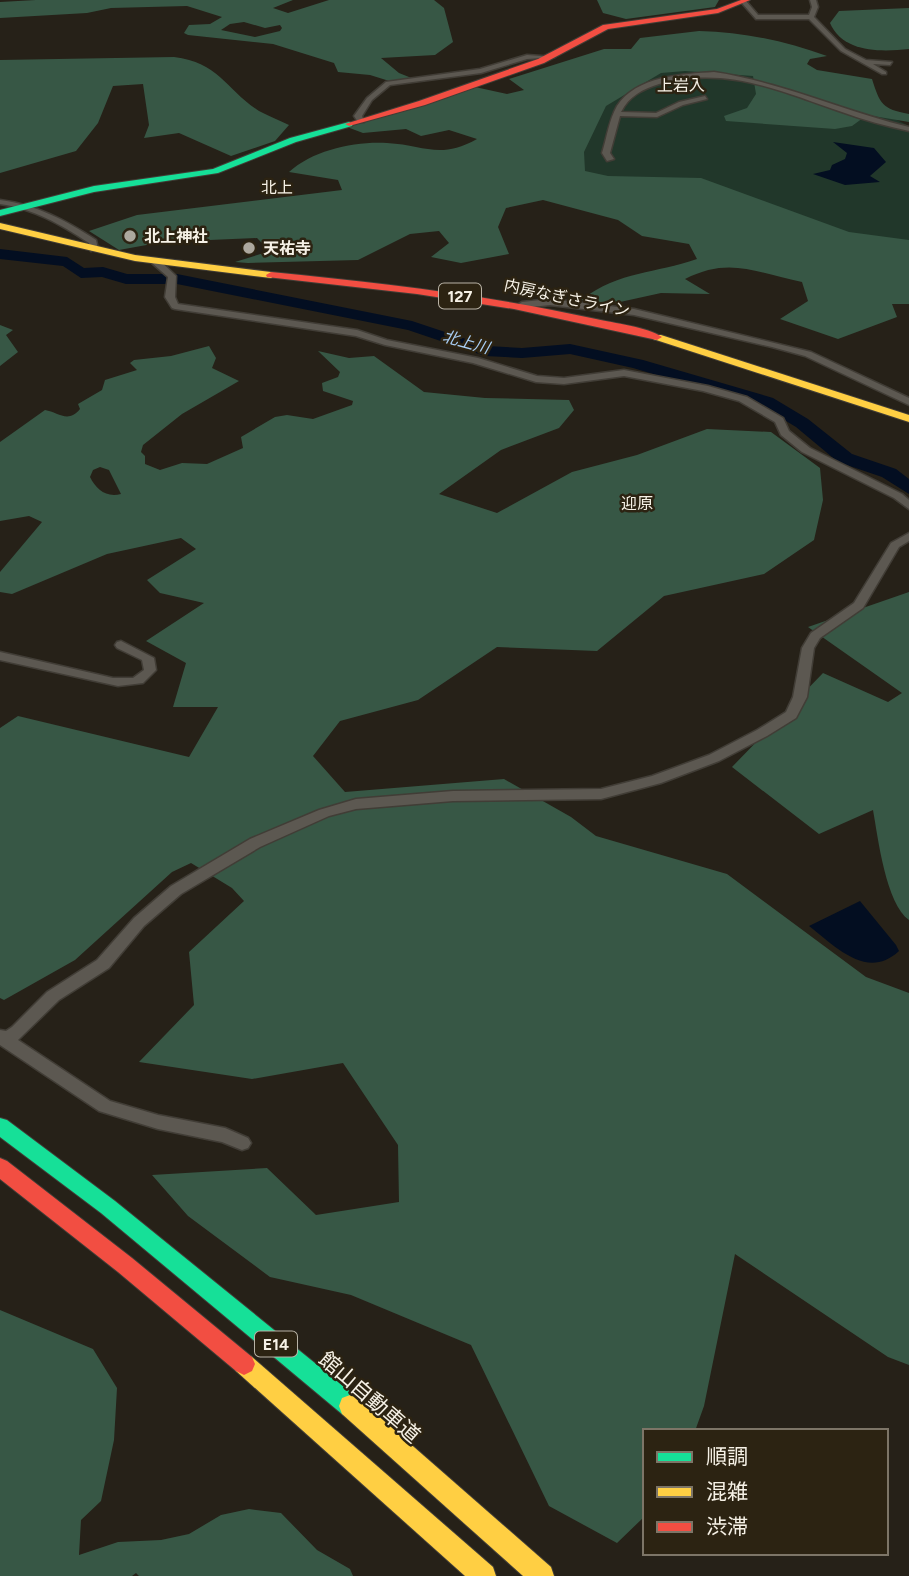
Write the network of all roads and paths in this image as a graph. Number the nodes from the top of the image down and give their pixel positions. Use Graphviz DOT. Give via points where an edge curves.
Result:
graph roads {
  1 [pos="813,0"];
  2 [pos="745,1"];
  3 [pos="811,17"];
  4 [pos="552,57"];
  5 [pos="867,62"];
  6 [pos="890,62"];
  7 [pos="884,73"];
  8 [pos="705,98"];
  9 [pos="618,114"];
  10 [pos="361,120"];
  11 [pos="909,129"];
  12 [pos="610,159"];
  13 [pos="0,202"];
  14 [pos="29,205"];
  15 [pos="0,213"];
  16 [pos="0,226"];
  17 [pos="94,249"];
  18 [pos="155,261"];
  19 [pos="522,305"];
  20 [pos="909,402"];
  21 [pos="909,419"];
  22 [pos="909,506"];
  23 [pos="909,536"];
  24 [pos="121,645"];
  25 [pos="0,656"];
  26 [pos="1,1038"];
  27 [pos="0,1126"];
  28 [pos="242,1143"];
  29 [pos="0,1167"];
  30 [pos="484,1576"];
  31 [pos="542,1576"];
  1 -- 3 [label="street"];
  2 -- 3 [label="street" via="756,17"];
  2 -- 4 [label="main road" via="718,11 612,25"];
  3 -- 5 [label="street" via="843,50"];
  4 -- 10 [label="main road"];
  4 -- 10 [label="street" via="527,57 481,71 387,83 363,107 358,116"];
  5 -- 6 [label="street"];
  5 -- 7 [label="street"];
  8 -- 9 [label="street" via="657,115"];
  9 -- 11 [label="street" via="631,96 656,82 719,73"];
  9 -- 12 [label="street" via="606,153"];
  10 -- 14 [label="main road" via="293,140 215,171 94,188"];
  13 -- 14 [label="street"];
  14 -- 15 [label="main road"];
  14 -- 17 [label="street" via="93,242"];
  16 -- 17 [label="main road, 内房なぎさライン / 127"];
  17 -- 18 [label="main road, 内房なぎさライン / 127"];
  18 -- 19 [label="main road, 内房なぎさライン / 127"];
  18 -- 22 [label="street" via="172,278 170,304 175,306 357,333 536,379 564,381 615,372 743,399 779,420 785,433 806,450 898,496"];
  19 -- 20 [label="street" via="550,302 634,312 774,345 808,354"];
  19 -- 21 [label="main road, 内房なぎさライン / 127" via="652,335"];
  23 -- 26 [label="street" via="895,545 859,605 815,636 808,648 800,697 790,715 762,733 656,780 601,794 466,795 356,804 302,822 176,890 139,922 103,964 53,996 18,1032"];
  24 -- 25 [label="street" via="148,658 150,670 143,678 113,682"];
  26 -- 28 [label="street" via="105,1106"];
  27 -- 31 [label="main road, 館山自動車道 / E14" via="320,1379"];
  29 -- 30 [label="main road, E14" via="79,1226 306,1415"];
}
